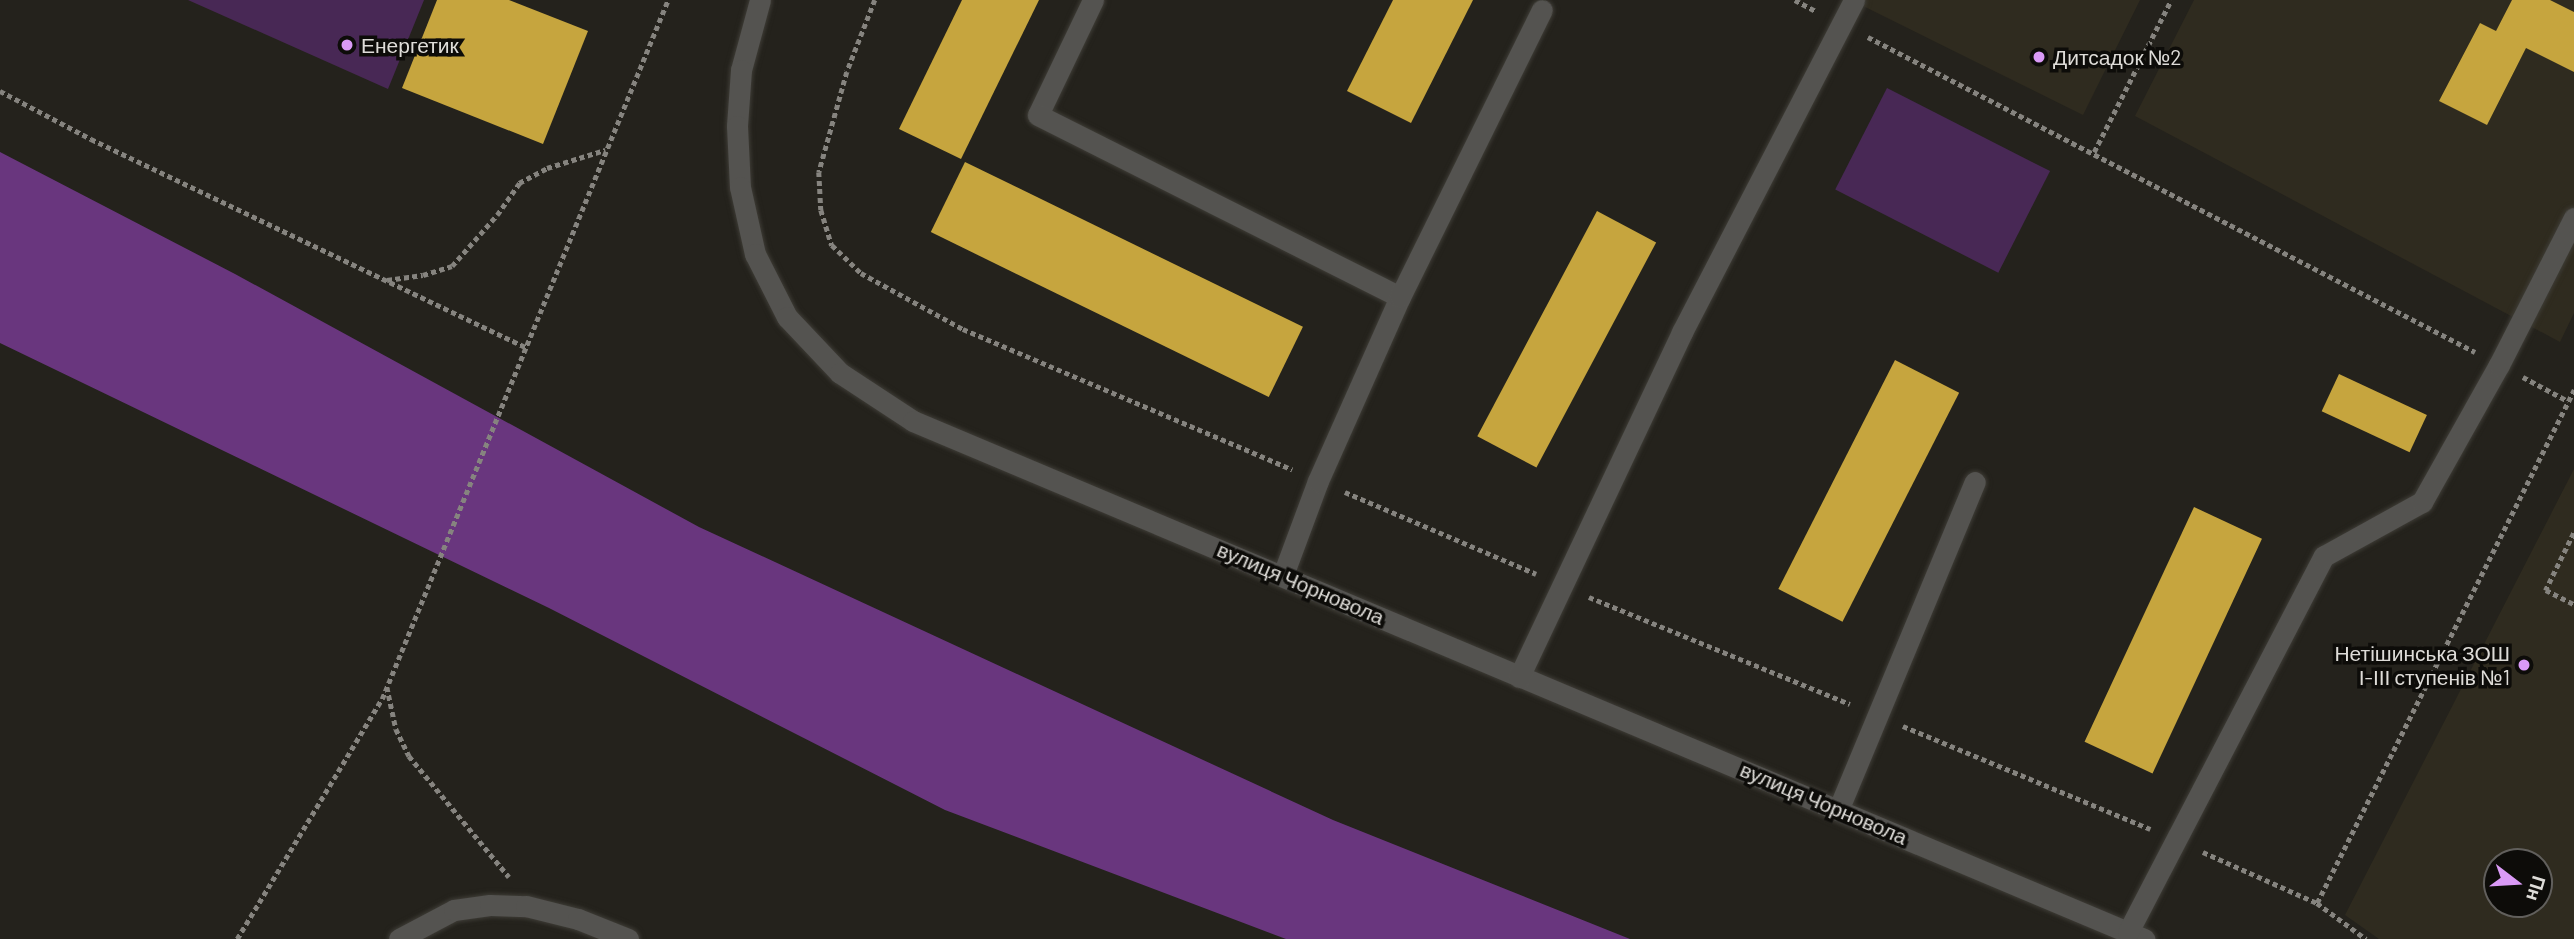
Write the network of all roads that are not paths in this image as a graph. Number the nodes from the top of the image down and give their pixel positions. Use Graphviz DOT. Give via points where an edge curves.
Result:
graph roads {
  1 [pos="760,0"];
  2 [pos="1093,0"];
  3 [pos="1854,0"];
  4 [pos="1542,10"];
  5 [pos="2574,218"];
  6 [pos="1400,297"];
  7 [pos="1975,482"];
  8 [pos="1283,575"];
  9 [pos="1519,677"];
  10 [pos="1839,808"];
  11 [pos="2136,935"];
  12 [pos="399,939"];
  13 [pos="628,939"];
  1 -- 8 [label="street, вулиця Чорновола" via="741,70 737,126 740,187 755,254 787,317 839,373 913,421"];
  2 -- 6 [label="street" via="1038,115"];
  3 -- 9 [label="street" via="1682,332"];
  4 -- 6 [label="street"];
  5 -- 11 [label="street" via="2422,502 2324,556 2175,839"];
  6 -- 8 [label="street" via="1318,481"];
  7 -- 10 [label="street"];
  8 -- 9 [label="street, вулиця Чорновола"];
  9 -- 10 [label="street, вулиця Чорновола"];
  10 -- 11 [label="street, вулиця Чорновола"];
  12 -- 13 [label="street" via="454,910 490,905 532,908 578,919"];
}
